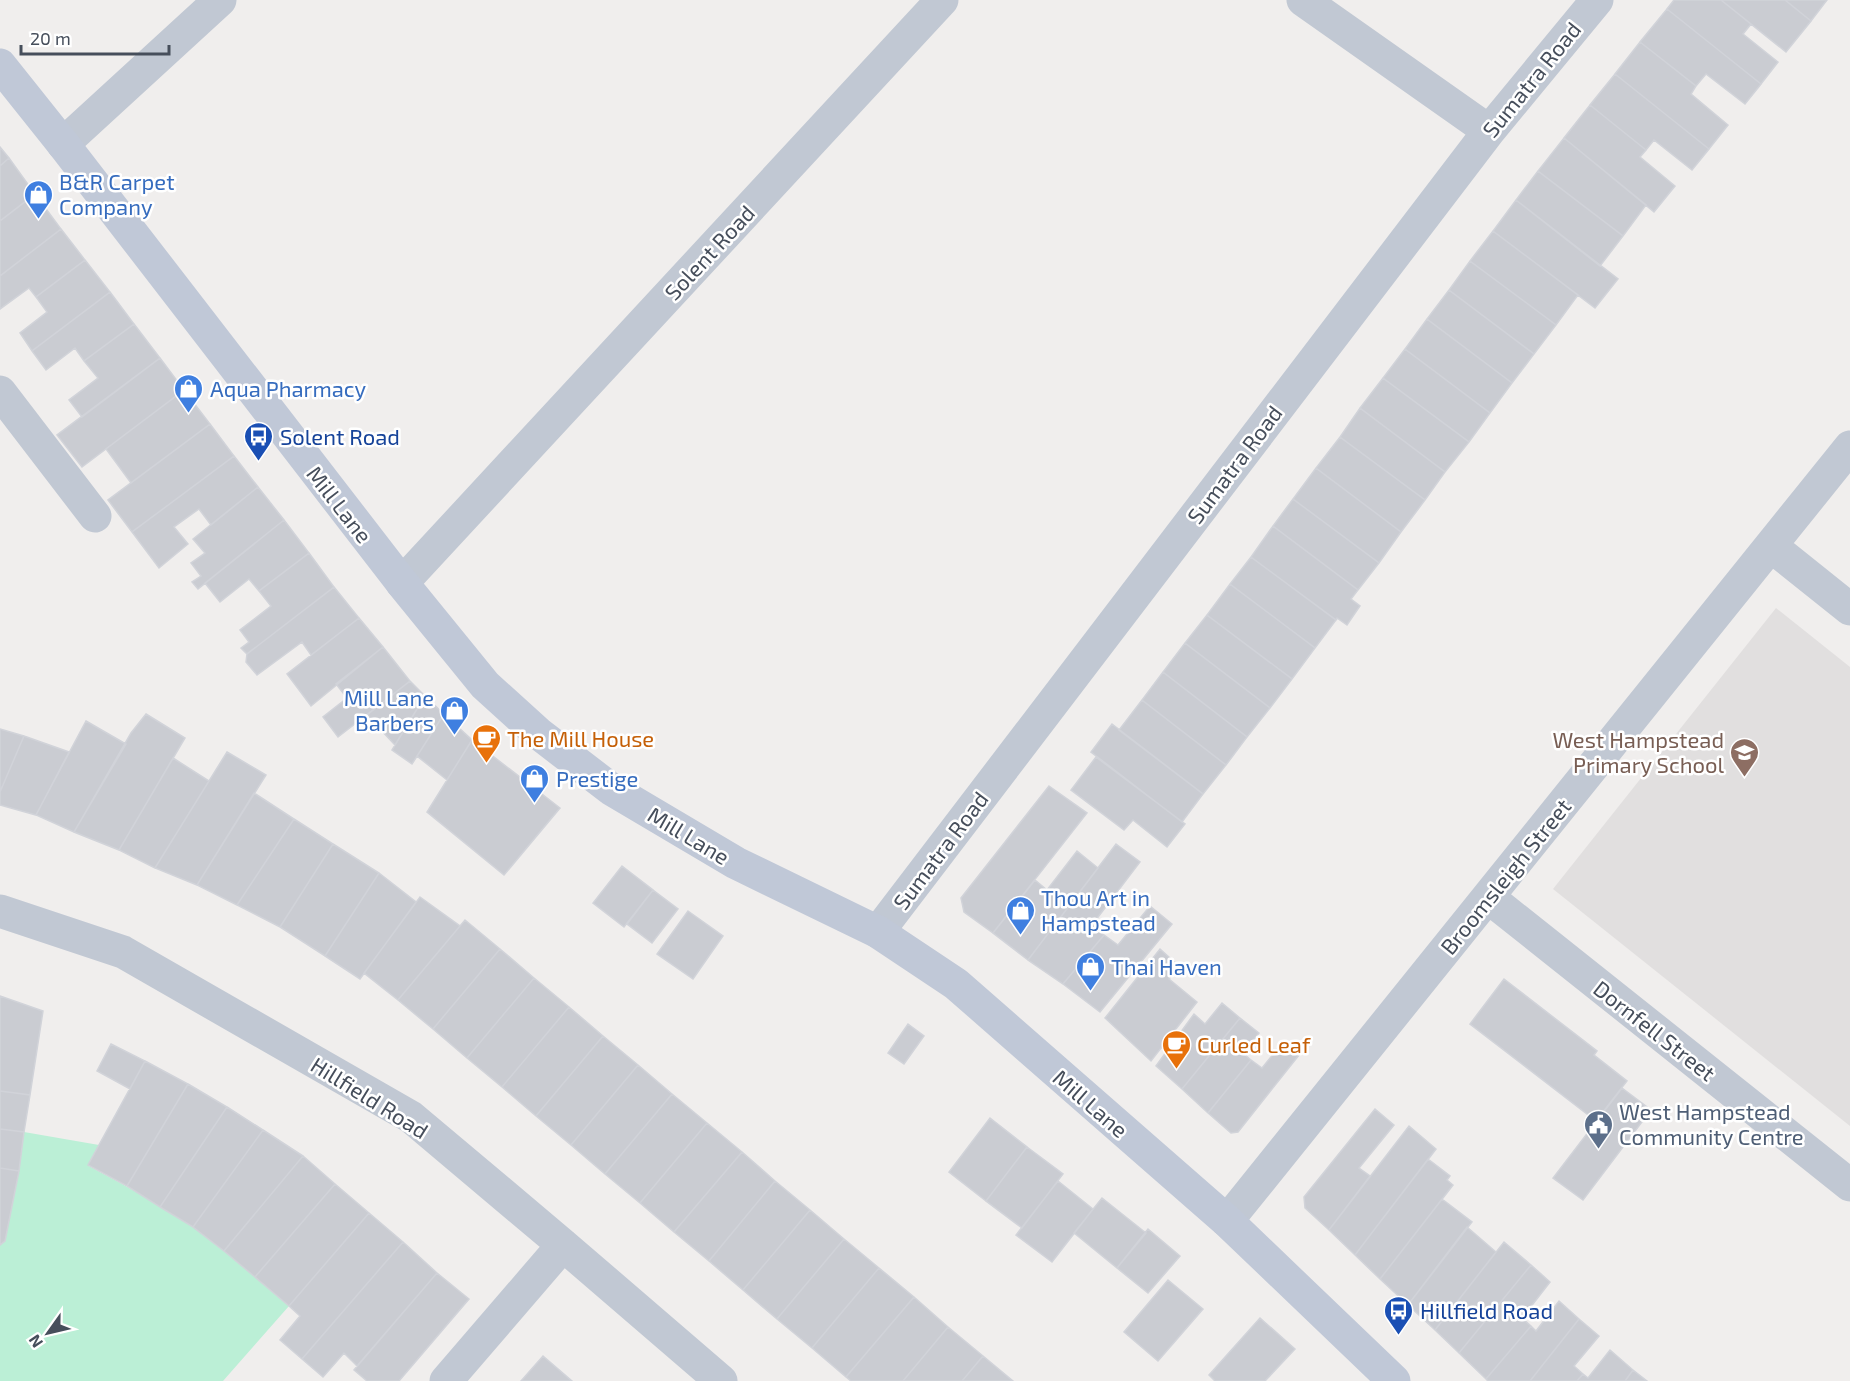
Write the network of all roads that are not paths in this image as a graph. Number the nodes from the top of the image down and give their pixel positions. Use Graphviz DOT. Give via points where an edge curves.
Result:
graph roads {
  1 [pos="220,0"];
  2 [pos="942,0"];
  3 [pos="1303,0"];
  4 [pos="1597,0"];
  5 [pos="0,65"];
  6 [pos="1489,131"];
  7 [pos="63,144"];
  8 [pos="0,392"];
  9 [pos="1850,447"];
  10 [pos="95,516"];
  11 [pos="1771,546"];
  12 [pos="402,583"];
  13 [pos="1850,609"];
  14 [pos="1488,897"];
  15 [pos="0,911"];
  16 [pos="878,932"];
  17 [pos="1850,1185"];
  18 [pos="1227,1221"];
  19 [pos="563,1245"];
  20 [pos="446,1381"];
  21 [pos="721,1381"];
  22 [pos="1394,1381"];
  1 -- 7 [label="street"];
  2 -- 12 [label="street, Solent Road"];
  3 -- 6 [label="street"];
  4 -- 6 [label="street, Sumatra Road"];
  5 -- 7 [label="street, Mill Lane"];
  6 -- 16 [label="street, Sumatra Road"];
  7 -- 12 [label="street, Mill Lane"];
  8 -- 10 [label="street"];
  9 -- 11 [label="street, Broomsleigh Street"];
  11 -- 13 [label="street"];
  11 -- 14 [label="street, Broomsleigh Street"];
  12 -- 16 [label="street, Mill Lane" via="485,685 538,733 612,789 736,863"];
  14 -- 17 [label="street, Dornfell Street"];
  14 -- 18 [label="street, Broomsleigh Street"];
  15 -- 19 [label="street, Hillfield Road" via="123,952 411,1117"];
  16 -- 18 [label="street, Mill Lane" via="956,984"];
  18 -- 22 [label="street, Mill Lane"];
  19 -- 20 [label="street"];
  19 -- 21 [label="street, Hillfield Road"];
}
